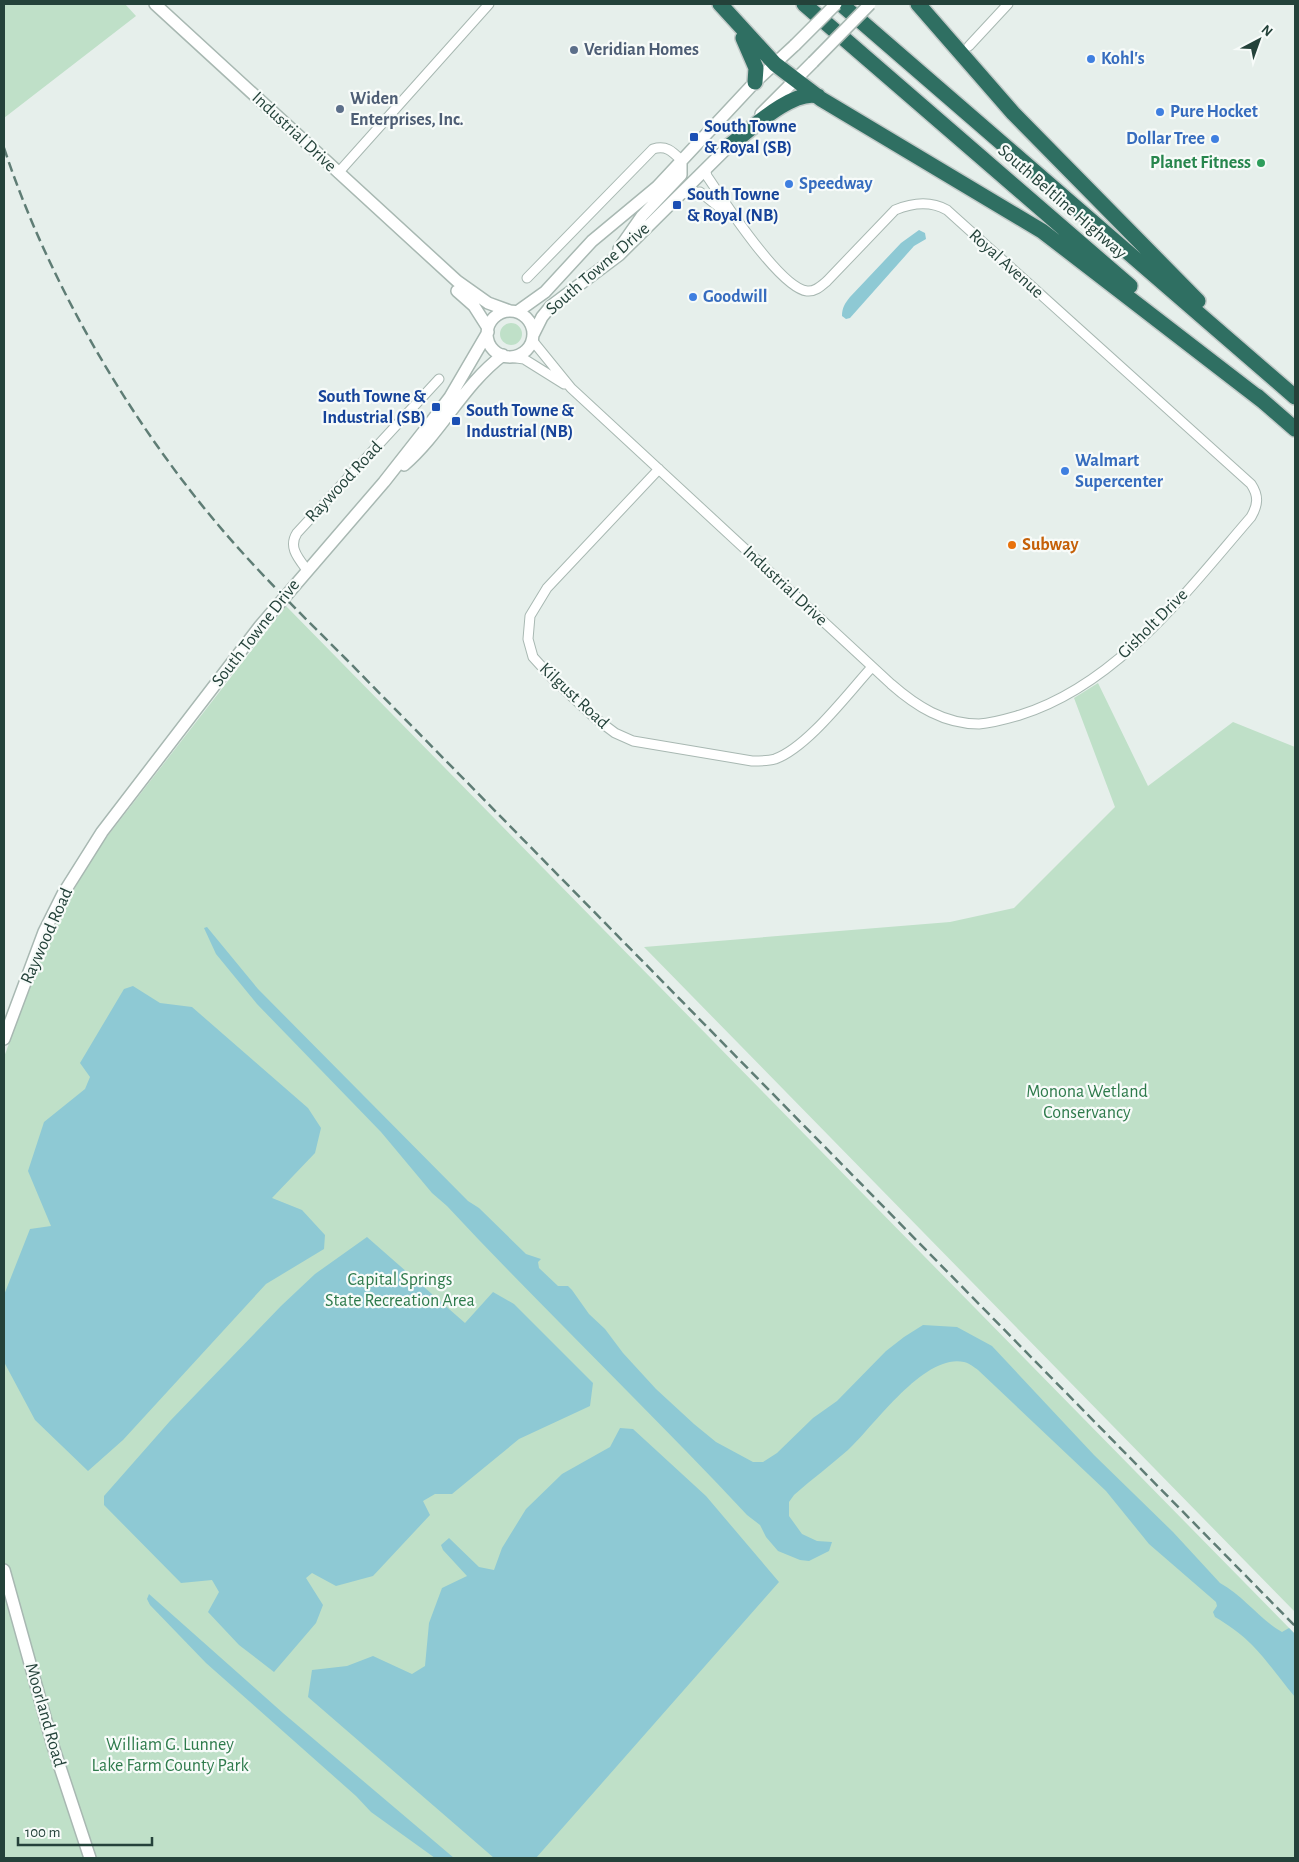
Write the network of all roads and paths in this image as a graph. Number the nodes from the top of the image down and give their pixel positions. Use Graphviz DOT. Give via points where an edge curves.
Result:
graph roads {
  1 [pos="155,4"];
  2 [pos="489,4"];
  3 [pos="720,4"];
  4 [pos="804,4"];
  5 [pos="836,4"];
  6 [pos="842,4"];
  7 [pos="870,4"];
  8 [pos="918,4"];
  9 [pos="927,4"];
  10 [pos="1008,4"];
  11 [pos="732,16"];
  12 [pos="949,40"];
  13 [pos="969,46"];
  14 [pos="775,64"];
  15 [pos="795,80"];
  16 [pos="756,82"];
  17 [pos="818,96"];
  18 [pos="728,146"];
  19 [pos="681,160"];
  20 [pos="705,169"];
  21 [pos="338,173"];
  22 [pos="680,194"];
  23 [pos="738,223"];
  24 [pos="434,260"];
  25 [pos="609,263"];
  26 [pos="527,278"];
  27 [pos="514,312"];
  28 [pos="488,330"];
  29 [pos="533,338"];
  30 [pos="506,356"];
  31 [pos="439,379"];
  32 [pos="1280,384"];
  33 [pos="571,388"];
  34 [pos="1295,397"];
  35 [pos="1264,402"];
  36 [pos="1295,429"];
  37 [pos="659,469"];
  38 [pos="384,482"];
  39 [pos="1257,506"];
  40 [pos="307,570"];
  41 [pos="872,666"];
  42 [pos="1025,713"];
  43 [pos="135,789"];
  44 [pos="4,1039"];
  45 [pos="4,1570"];
  46 [pos="90,1858"];
  1 -- 21 [label="street, Industrial Drive"];
  2 -- 21 [label="street"];
  3 -- 11 [label="highway"];
  4 -- 35 [label="highway, South Beltline Highway"];
  5 -- 14 [label="street, South Towne Drive, bridge"];
  6 -- 32 [label="highway, South Beltline Highway"];
  7 -- 15 [label="street, South Towne Drive, bridge"];
  8 -- 12 [label="highway"];
  9 -- 12 [label="highway"];
  10 -- 13 [label="street"];
  11 -- 14 [label="highway"];
  11 -- 16 [label="highway" via="752,53"];
  12 -- 32 [label="highway" via="1013,112"];
  14 -- 15 [label="highway"];
  14 -- 16 [label="street, South Towne Drive"];
  15 -- 17 [label="highway"];
  15 -- 18 [label="street, South Towne Drive"];
  16 -- 19 [label="street, South Towne Drive"];
  17 -- 18 [label="highway" via="806,94 790,102"];
  17 -- 35 [label="highway" via="1042,231"];
  18 -- 20 [label="street, South Towne Drive"];
  19 -- 25 [label="street" via="681,175 642,216"];
  19 -- 26 [label="street" via="669,149 653,149"];
  19 -- 27 [label="street, South Towne Drive" via="657,187 592,240 545,292"];
  20 -- 22 [label="street, South Towne Drive"];
  20 -- 23 [label="street, Royal Avenue"];
  21 -- 24 [label="street, Industrial Drive"];
  22 -- 23 [label="street, Royal Avenue" via="700,192"];
  22 -- 25 [label="street, South Towne Drive"];
  23 -- 39 [label="street, Royal Avenue" via="794,286 811,291 827,281 895,210 916,205 939,206 1252,484 1258,497"];
  24 -- 27 [label="street, Industrial Drive" via="472,294"];
  24 -- 28 [label="street, Industrial Drive" via="442,277 474,306"];
  25 -- 29 [label="street, South Towne Drive" via="552,306 542,317"];
  27 -- 28 [label="street" via="499,314"];
  27 -- 29 [label="street" via="529,321"];
  28 -- 30 [label="street" via="492,348"];
  28 -- 38 [label="street, South Towne Drive" via="450,397"];
  29 -- 30 [label="street" via="521,354"];
  29 -- 33 [label="street, Industrial Drive"];
  30 -- 33 [label="street, Industrial Drive" via="524,359"];
  30 -- 38 [label="street, South Towne Drive" via="485,368 431,440"];
  31 -- 40 [label="street, Raywood Road" via="297,534 292,544"];
  32 -- 34 [label="highway, South Beltline Highway"];
  33 -- 37 [label="street, Industrial Drive"];
  35 -- 36 [label="highway, South Beltline Highway"];
  37 -- 41 [label="street, Industrial Drive"];
  37 -- 41 [label="street, Kilgust Road" via="547,588 530,616 528,639 533,657 552,679 595,718 633,741 769,761 798,745"];
  38 -- 40 [label="street, South Towne Drive"];
  39 -- 42 [label="street, Gisholt Drive" via="1220,553 1135,645 1090,679 1047,705"];
  40 -- 43 [label="street, South Towne Drive"];
  41 -- 42 [label="street, Industrial Drive" via="910,700 945,718 979,724"];
  43 -- 44 [label="street, Raywood Road" via="102,832 63,894 44,932"];
  45 -- 46 [label="street, Moorland Road" via="53,1746"];
}
